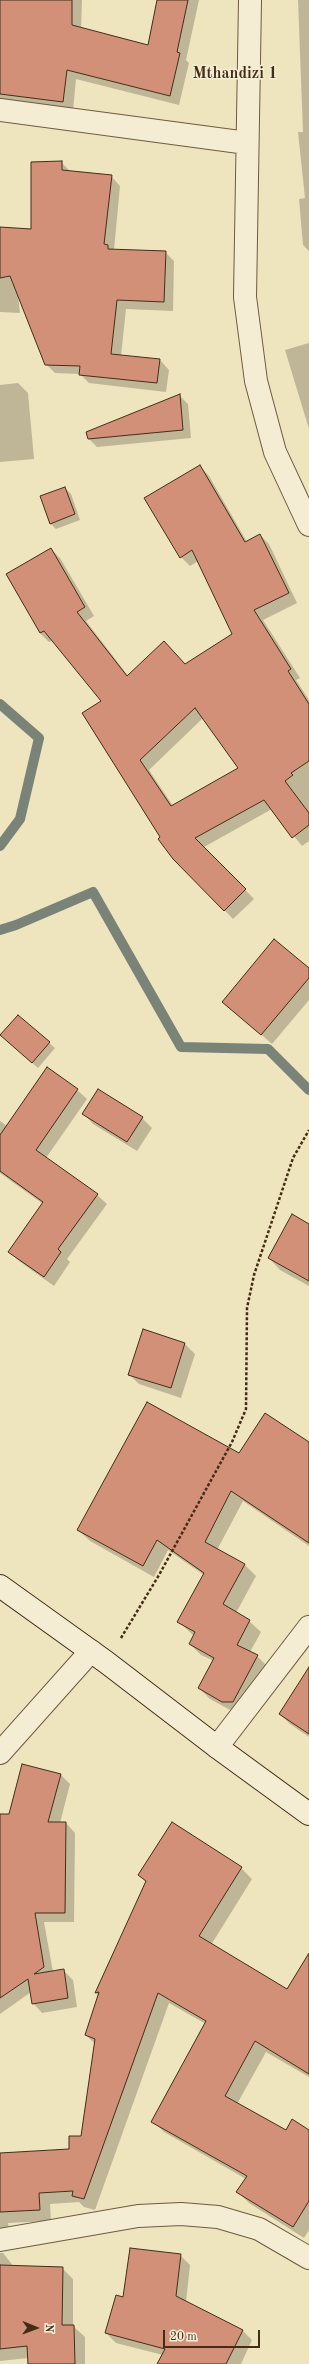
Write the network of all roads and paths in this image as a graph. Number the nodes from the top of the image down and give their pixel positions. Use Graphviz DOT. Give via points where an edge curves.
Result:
graph roads {
  1 [pos="250,0"];
  2 [pos="0,110"];
  3 [pos="247,143"];
  4 [pos="309,525"];
  5 [pos="309,1130"];
  6 [pos="0,1586"];
  7 [pos="309,1627"];
  8 [pos="99,1656"];
  9 [pos="217,1747"];
  10 [pos="0,1753"];
  11 [pos="309,1814"];
  12 [pos="0,2240"];
  13 [pos="309,2258"];
  1 -- 3 [label="street"];
  2 -- 3 [label="street"];
  3 -- 4 [label="street" via="245,297 256,381 275,452"];
  5 -- 8 [label="path" via="293,1158 254,1275 247,1308 246,1409 232,1442 159,1575"];
  6 -- 8 [label="street"];
  7 -- 9 [label="street"];
  8 -- 9 [label="street"];
  8 -- 10 [label="street"];
  9 -- 11 [label="street"];
  12 -- 13 [label="street" via="138,2216 181,2214 218,2217 259,2229"];
}
